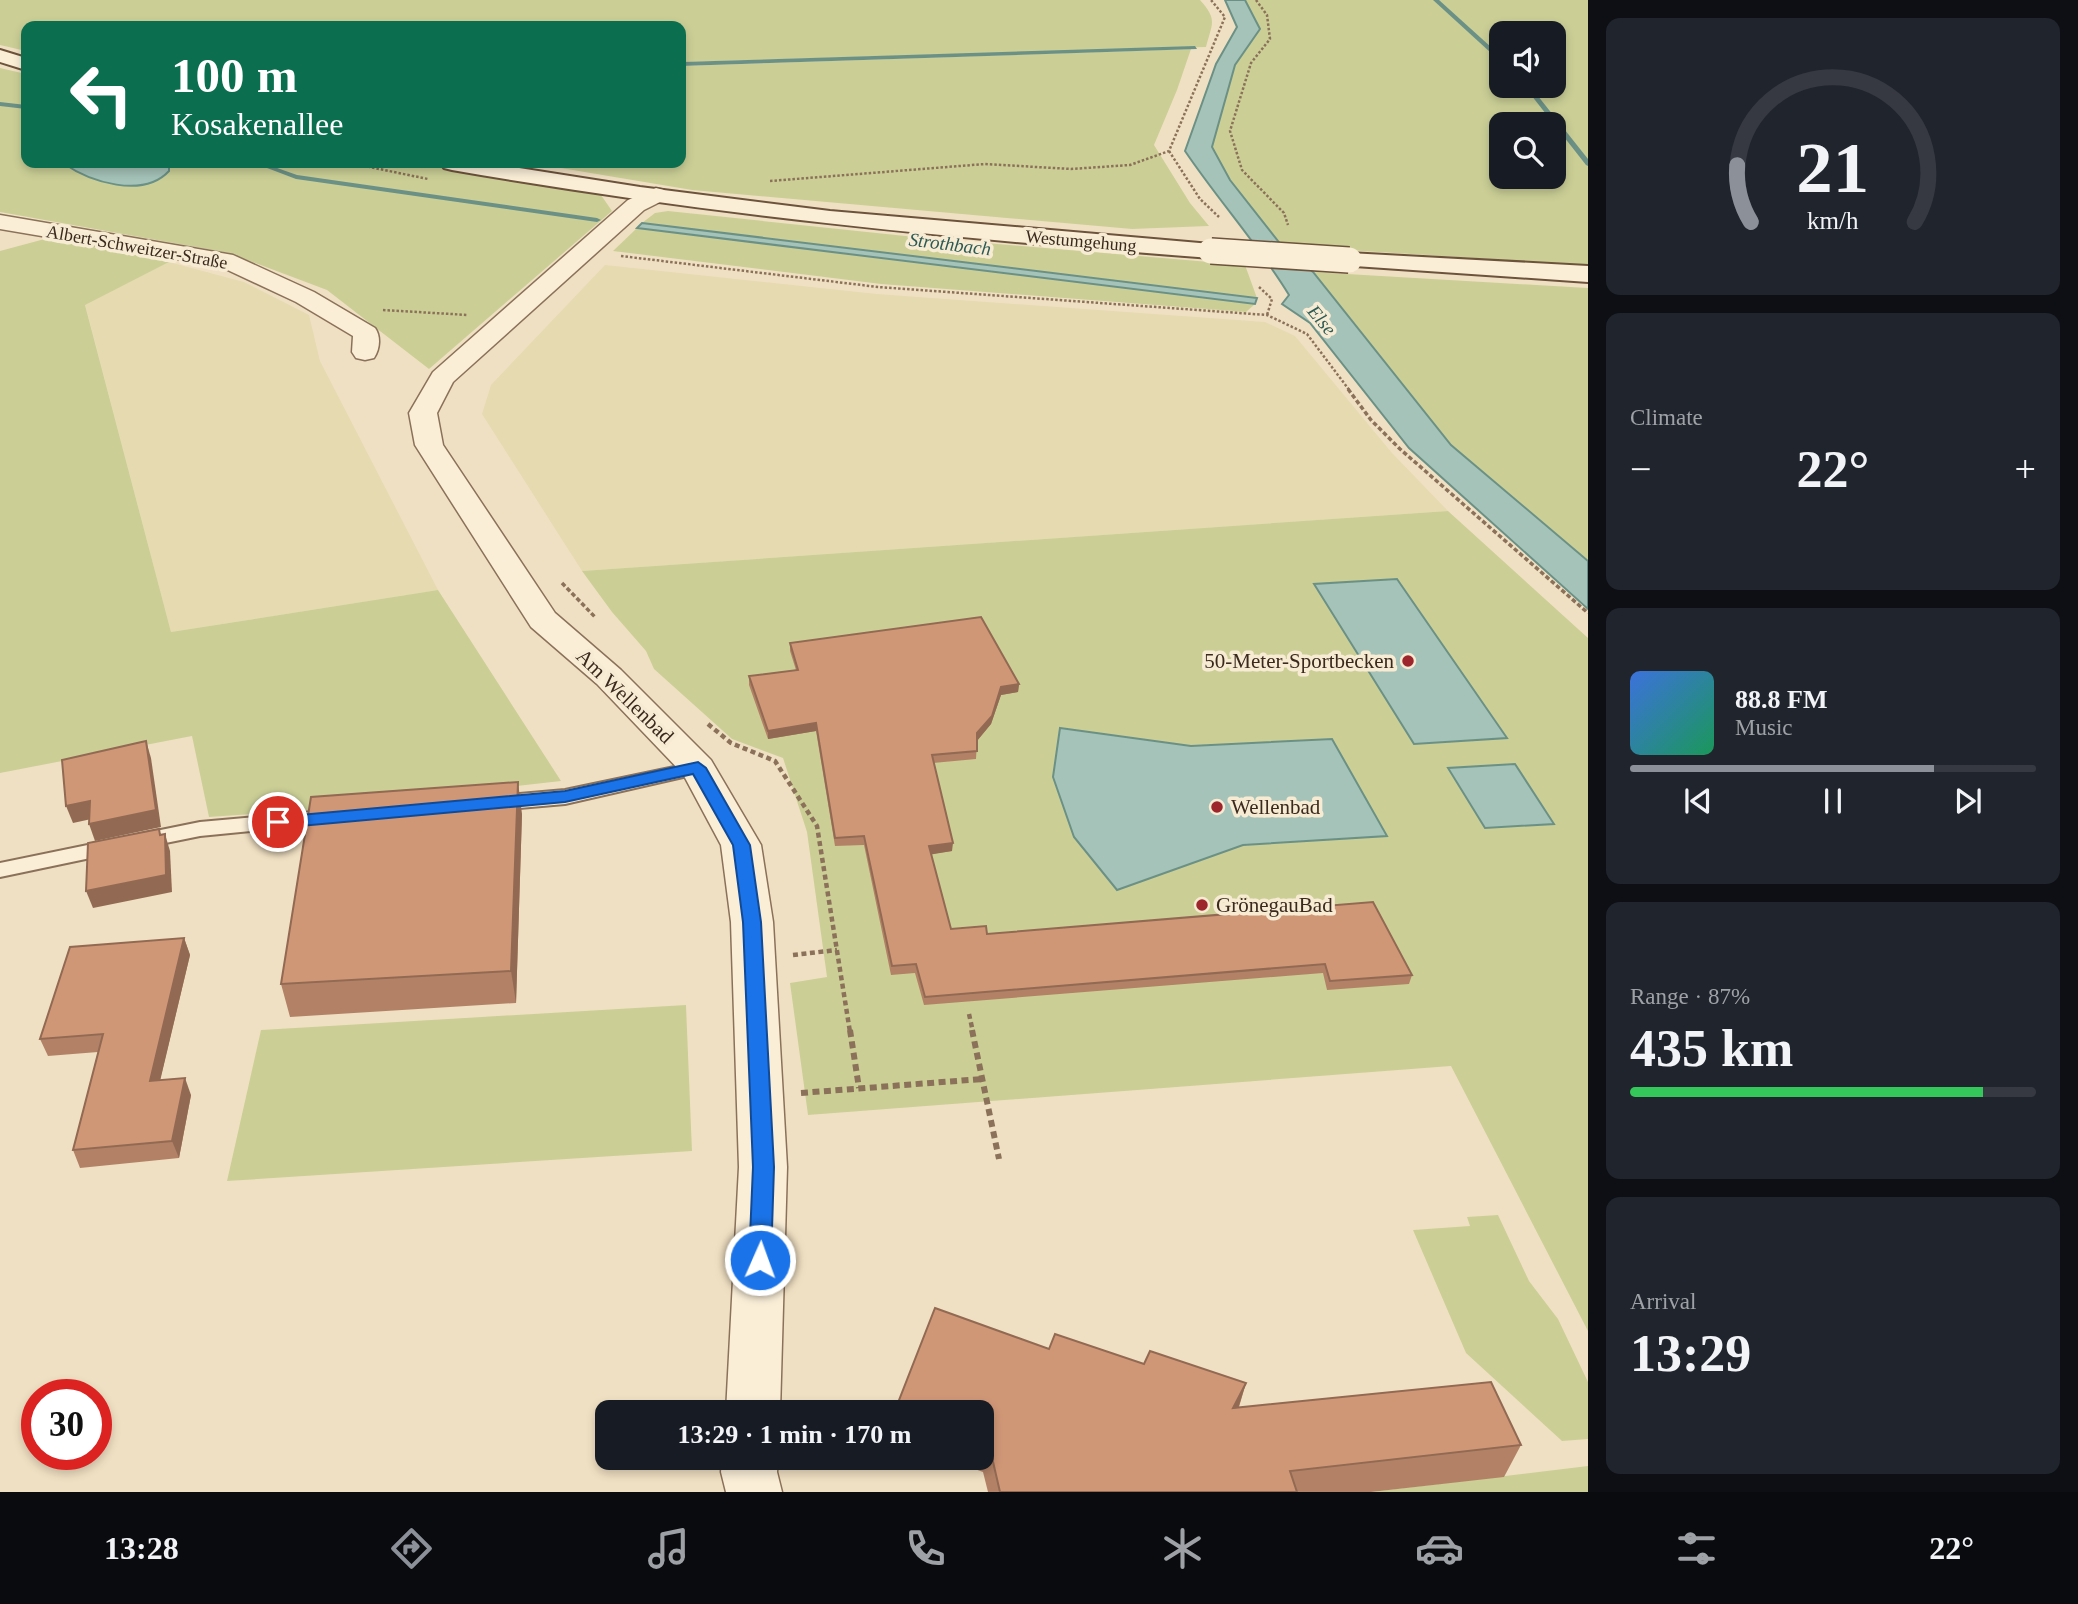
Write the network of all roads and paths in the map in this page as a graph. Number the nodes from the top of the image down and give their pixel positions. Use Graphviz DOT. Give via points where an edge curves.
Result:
graph roads {
  1 [pos="1211,0"];
  2 [pos="1256,0"];
  3 [pos="0,57"];
  4 [pos="21,63"];
  5 [pos="484,168"];
  6 [pos="802,180"];
  7 [pos="656,195"];
  8 [pos="0,222"];
  9 [pos="30,228"];
  10 [pos="1291,234"];
  11 [pos="0,241"];
  12 [pos="586,252"];
  13 [pos="1588,274"];
  14 [pos="1262,289"];
  15 [pos="325,309"];
  16 [pos="1267,315"];
  17 [pos="511,318"];
  18 [pos="365,352"];
  19 [pos="561,582"];
  20 [pos="1588,613"];
  21 [pos="595,618"];
  22 [pos="702,720"];
  23 [pos="698,768"];
  24 [pos="471,805"];
  25 [pos="349,816"];
  26 [pos="0,870"];
  27 [pos="969,1014"];
  28 [pos="982,1079"];
  29 [pos="859,1088"];
  30 [pos="761,1096"];
  31 [pos="999,1159"];
  32 [pos="753,1400"];
  33 [pos="750,1470"];
  34 [pos="754,1492"];
  1 -- 6 [label="path" via="1225,17 1169,151 1130,165 1071,169 985,164"];
  2 -- 10 [label="path" via="1267,15 1270,39 1251,63 1230,131 1242,170 1284,213"];
  3 -- 4 [label="main road"];
  5 -- 7 [label="main road, Westumgehung"];
  7 -- 12 [label="street, Am Wellenbad" via="636,205"];
  7 -- 13 [label="main road, Westumgehung, bridge" via="956,230"];
  8 -- 9 [label="street, Albert-Schweitzer-Straße"];
  9 -- 11 [label="street"];
  9 -- 15 [label="street, Albert-Schweitzer-Straße" via="225,260"];
  12 -- 16 [label="path" via="878,287"];
  12 -- 17 [label="street, Am Wellenbad"];
  14 -- 16 [label="path" via="1272,299"];
  15 -- 17 [label="path"];
  15 -- 18 [label="street, Albert-Schweitzer-Straße" via="366,333"];
  16 -- 20 [label="path" via="1307,334 1371,420 1400,449"];
  17 -- 23 [label="street, Am Wellenbad" via="442,378 423,413 429,445 543,620 609,677"];
  19 -- 21 [label="path"];
  22 -- 29 [label="path" via="731,743 775,761 817,826"];
  23 -- 24 [label="lane" via="565,797"];
  23 -- 30 [label="street, Am Wellenbad" via="741,845 752,922"];
  25 -- 26 [label="lane" via="200,829"];
  27 -- 28 [label="path"];
  28 -- 29 [label="path"];
  28 -- 31 [label="path"];
  29 -- 30 [label="path"];
  30 -- 32 [label="street, Am Wellenbad" via="763,1167"];
  33 -- 34 [label="street"];
}
